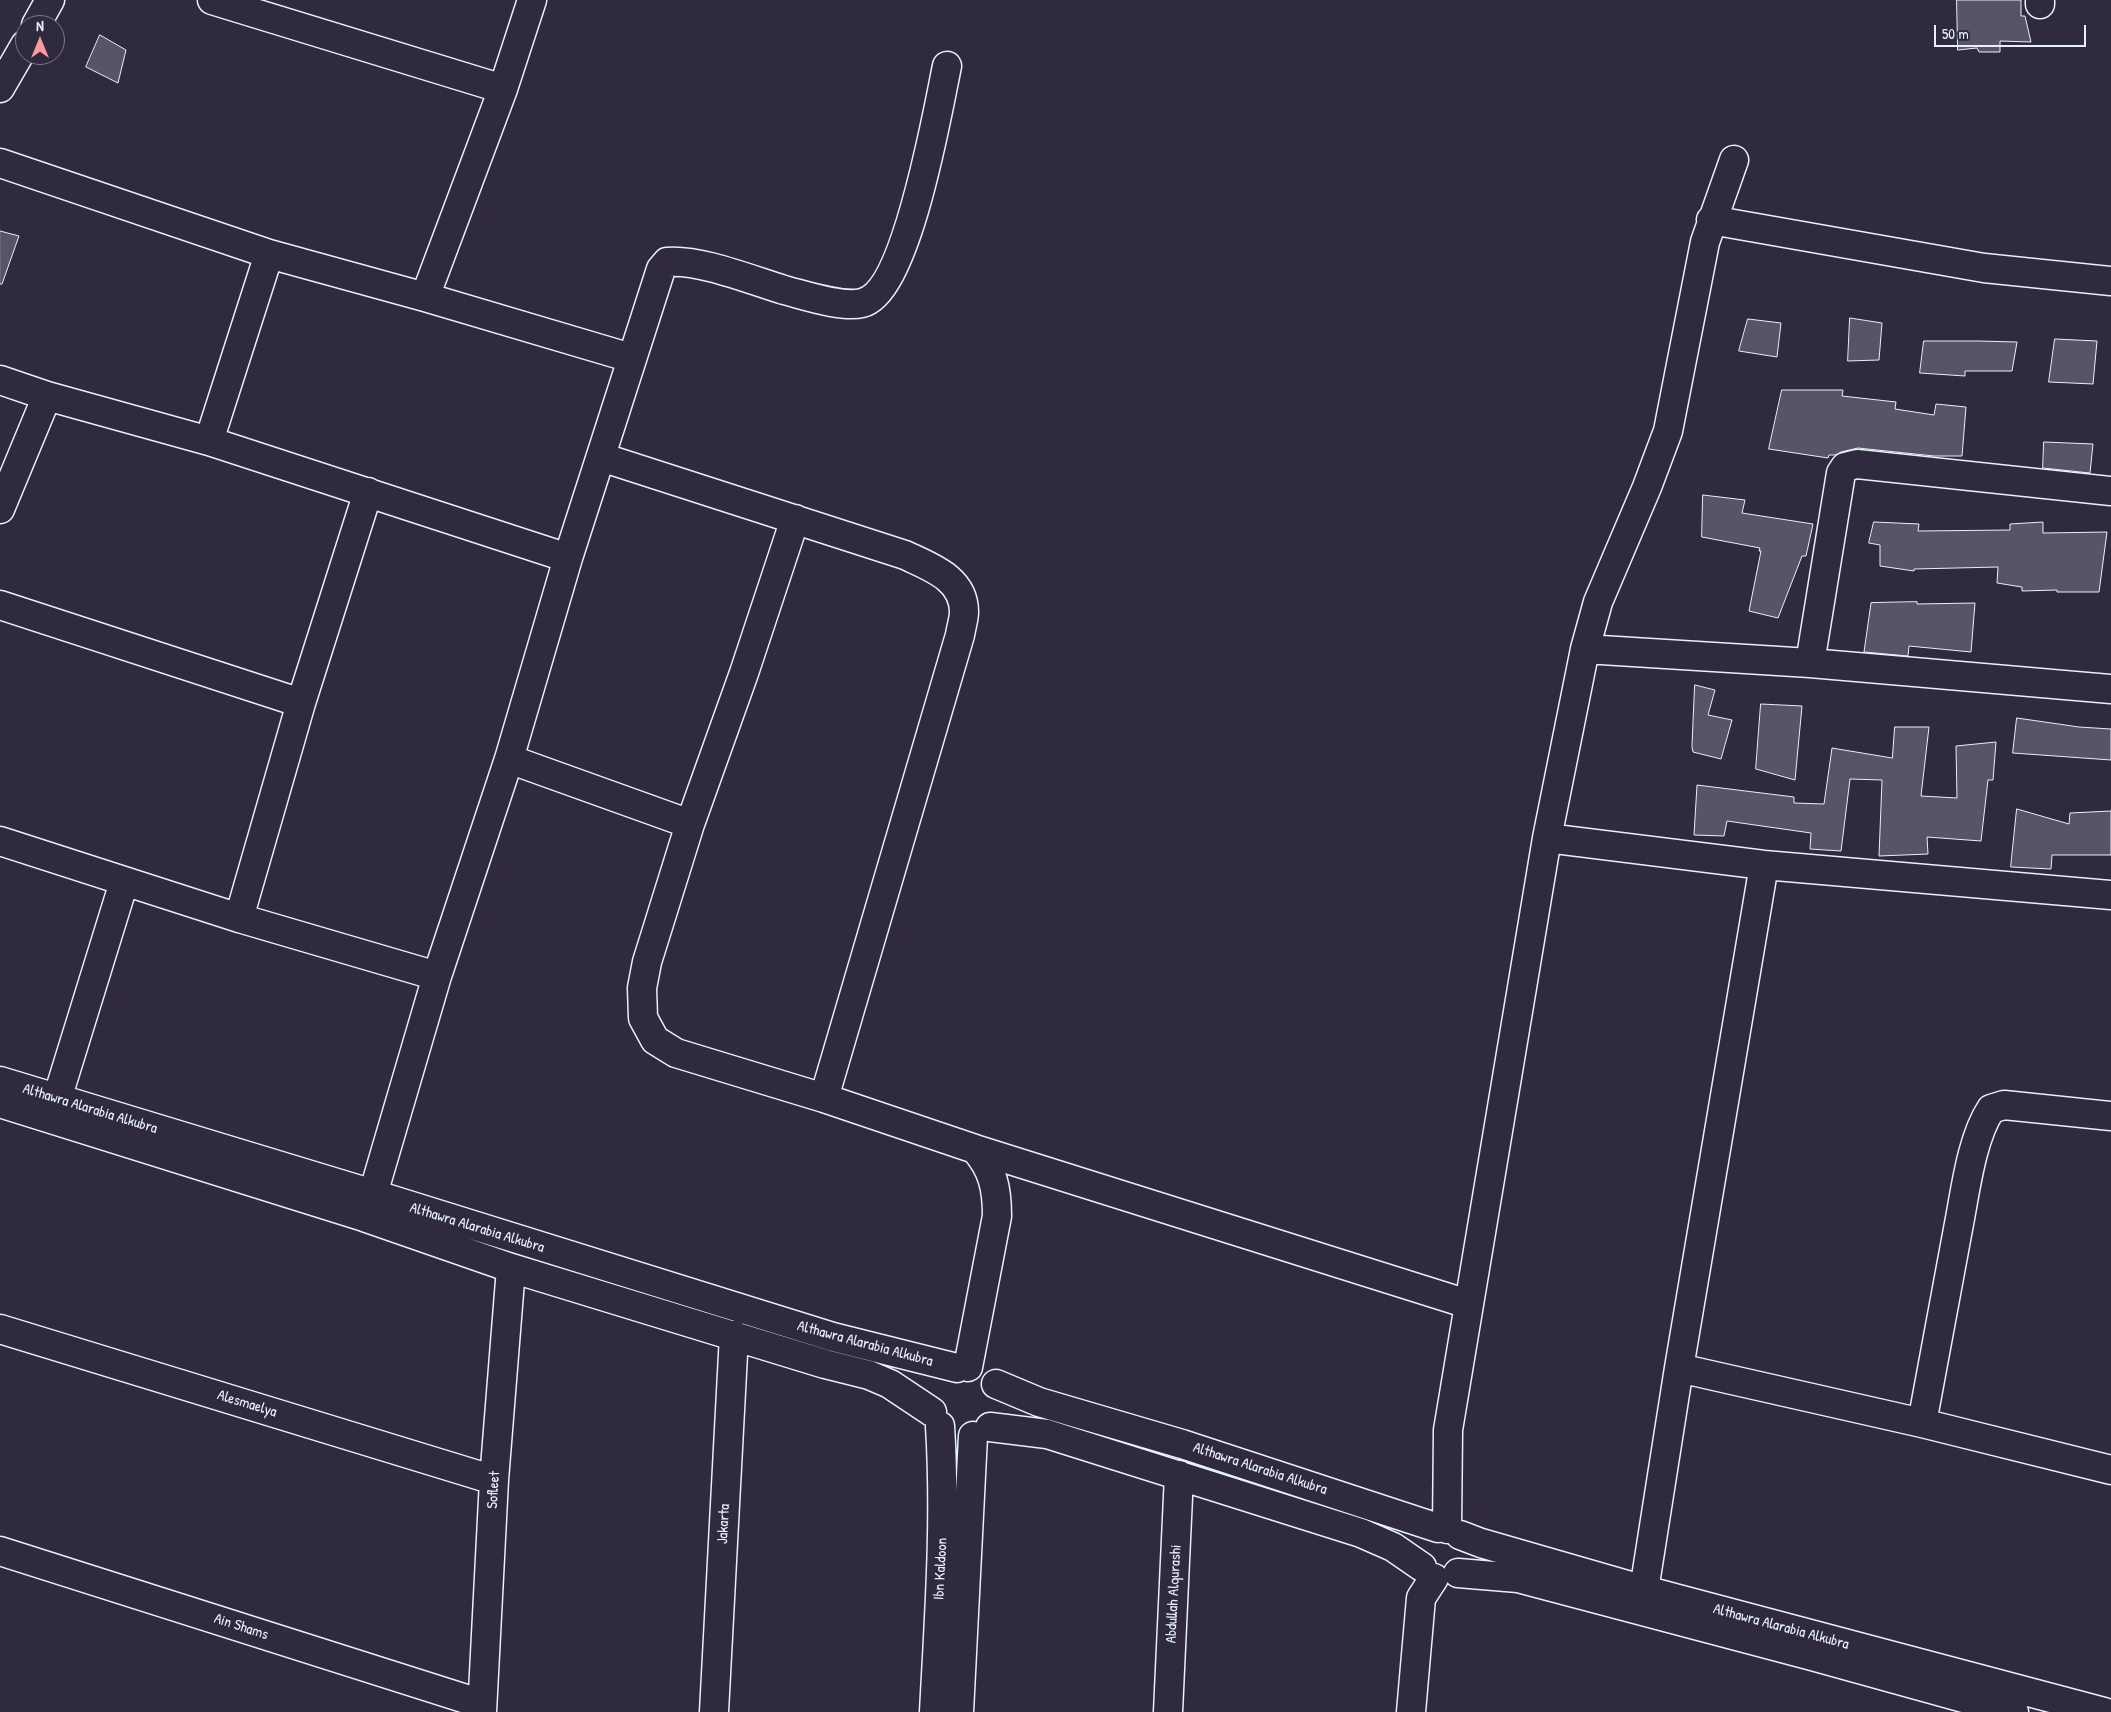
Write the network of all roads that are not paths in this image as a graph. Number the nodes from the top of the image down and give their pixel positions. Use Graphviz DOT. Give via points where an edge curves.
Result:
graph roads {
  1 [pos="50,0"];
  2 [pos="212,0"];
  3 [pos="532,0"];
  4 [pos="42,15"];
  5 [pos="15,62"];
  6 [pos="947,66"];
  7 [pos="0,88"];
  8 [pos="503,88"];
  9 [pos="1734,160"];
  10 [pos="0,163"];
  11 [pos="1711,220"];
  12 [pos="269,254"];
  13 [pos="2111,281"];
  14 [pos="425,297"];
  15 [pos="632,358"];
  16 [pos="0,380"];
  17 [pos="47,396"];
  18 [pos="210,441"];
  19 [pos="601,456"];
  20 [pos="2111,491"];
  21 [pos="368,492"];
  22 [pos="0,509"];
  23 [pos="795,519"];
  24 [pos="568,558"];
  25 [pos="0,605"];
  26 [pos="1585,649"];
  27 [pos="1810,663"];
  28 [pos="2111,689"];
  29 [pos="301,703"];
  30 [pos="509,759"];
  31 [pos="690,824"];
  32 [pos="1547,838"];
  33 [pos="0,841"];
  34 [pos="1764,865"];
  35 [pos="124,882"];
  36 [pos="2111,895"];
  37 [pos="239,918"];
  38 [pos="437,976"];
  39 [pos="0,1081"];
  40 [pos="824,1098"];
  41 [pos="57,1099"];
  42 [pos="0,1103"];
  43 [pos="2111,1116"];
  44 [pos="975,1149"];
  45 [pos="369,1206"];
  46 [pos="511,1268"];
  47 [pos="1468,1304"];
  48 [pos="0,1328"];
  49 [pos="734,1335"];
  50 [pos="833,1337"];
  51 [pos="825,1364"];
  52 [pos="962,1368"];
  53 [pos="1679,1368"];
  54 [pos="996,1384"];
  55 [pos="936,1419"];
  56 [pos="1922,1423"];
  57 [pos="981,1432"];
  58 [pos="2111,1470"];
  59 [pos="1179,1475"];
  60 [pos="494,1480"];
  61 [pos="1449,1531"];
  62 [pos="0,1551"];
  63 [pos="1438,1573"];
  64 [pos="1644,1590"];
  65 [pos="1934,1691"];
  66 [pos="482,1708"];
  67 [pos="714,1712"];
  68 [pos="934,1712"];
  69 [pos="959,1712"];
  70 [pos="1168,1712"];
  71 [pos="1411,1712"];
  72 [pos="2014,1712"];
  73 [pos="2104,1712"];
  1 -- 4 [label="street"];
  2 -- 8 [label="street"];
  3 -- 8 [label="street"];
  5 -- 7 [label="street"];
  6 -- 15 [label="street" via="914,210 898,258 882,289 873,298 863,303 839,302 686,262 667,262 661,269"];
  8 -- 14 [label="street"];
  9 -- 11 [label="street"];
  10 -- 12 [label="street"];
  11 -- 13 [label="street" via="1984,268"];
  11 -- 26 [label="street" via="1700,260 1668,431 1598,602"];
  12 -- 14 [label="street"];
  12 -- 18 [label="street"];
  14 -- 15 [label="street"];
  15 -- 19 [label="street"];
  16 -- 17 [label="street"];
  17 -- 18 [label="street"];
  17 -- 22 [label="street"];
  18 -- 21 [label="street"];
  19 -- 23 [label="street"];
  19 -- 24 [label="street"];
  20 -- 27 [label="street" via="1857,464 1845,467 1841,474"];
  21 -- 24 [label="street"];
  21 -- 29 [label="street"];
  23 -- 31 [label="street"];
  23 -- 40 [label="street" via="905,555 946,575 960,592 964,611 960,635"];
  24 -- 30 [label="street"];
  25 -- 29 [label="street"];
  26 -- 27 [label="street"];
  26 -- 32 [label="street"];
  27 -- 28 [label="street"];
  29 -- 37 [label="street"];
  30 -- 31 [label="street"];
  30 -- 38 [label="street"];
  31 -- 40 [label="street" via="647,962 642,988 643,1018 655,1040 676,1053"];
  32 -- 34 [label="street"];
  32 -- 47 [label="street"];
  33 -- 35 [label="street"];
  34 -- 36 [label="street"];
  34 -- 53 [label="street"];
  35 -- 37 [label="street"];
  35 -- 41 [label="street"];
  37 -- 38 [label="street"];
  38 -- 45 [label="street"];
  39 -- 41 [label="street, Althawra Alarabia Alkubra"];
  40 -- 44 [label="street"];
  41 -- 45 [label="street, Althawra Alarabia Alkubra"];
  42 -- 45 [label="street, Althawra Alarabia Alkubra"];
  43 -- 56 [label="street" via="2004,1105 1991,1109 1984,1118 1966,1189"];
  44 -- 47 [label="street"];
  44 -- 52 [label="street" via="992,1174 997,1216"];
  45 -- 46 [label="street, Althawra Alarabia Alkubra"];
  45 -- 50 [label="street, Althawra Alarabia Alkubra"];
  46 -- 49 [label="street, Althawra Alarabia Alkubra"];
  46 -- 60 [label="street, Sofleet"];
  47 -- 61 [label="street" via="1448,1430"];
  48 -- 60 [label="street, Alesmaelya"];
  49 -- 51 [label="street, Althawra Alarabia Alkubra"];
  49 -- 67 [label="street, Jakarta"];
  50 -- 51 [label="street"];
  50 -- 52 [label="street, Althawra Alarabia Alkubra"];
  51 -- 55 [label="street, Althawra Alarabia Alkubra" via="870,1375 890,1384"];
  52 -- 54 [label="street" via="979,1370"];
  52 -- 55 [label="street" via="946,1373 933,1390 931,1401"];
  53 -- 56 [label="street"];
  53 -- 64 [label="street"];
  54 -- 57 [label="street" via="1000,1407 996,1418"];
  54 -- 61 [label="street, Althawra Alarabia Alkubra" via="1039,1402 1182,1444"];
  55 -- 57 [label="street" via="957,1436"];
  55 -- 68 [label="street, Ibn Kaldoon" via="943,1470 943,1533"];
  56 -- 58 [label="street"];
  57 -- 59 [label="street, Althawra Alarabia Alkubra" via="1047,1434"];
  57 -- 69 [label="street, Ibn Kaldoon"];
  59 -- 63 [label="street, Althawra Alarabia Alkubra" via="1361,1533 1394,1547"];
  59 -- 70 [label="street, Abdullah Alqurashi"];
  60 -- 66 [label="street, Sofleet"];
  61 -- 63 [label="street" via="1468,1550 1464,1567"];
  61 -- 63 [label="street" via="1430,1531 1419,1544 1418,1560"];
  61 -- 64 [label="street, Althawra Alarabia Alkubra"];
  62 -- 66 [label="street, Ain Shams"];
  63 -- 65 [label="street, Althawra Alarabia Alkubra" via="1502,1576 1527,1581"];
  63 -- 71 [label="street" via="1421,1598"];
  64 -- 65 [label="street, Althawra Alarabia Alkubra"];
  65 -- 72 [label="street, Althawra Alarabia Alkubra"];
  65 -- 73 [label="street, Althawra Alarabia Alkubra"];
}
